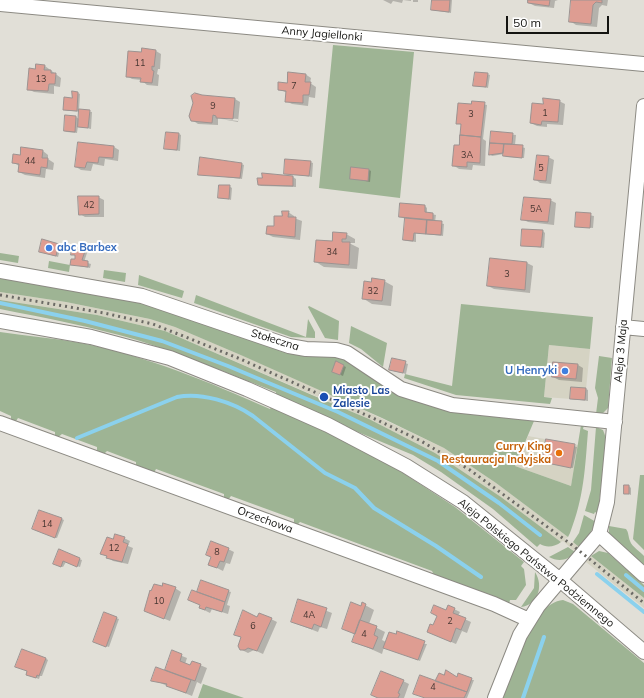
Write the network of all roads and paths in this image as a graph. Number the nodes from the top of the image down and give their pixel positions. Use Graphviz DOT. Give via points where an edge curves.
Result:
graph roads {
  1 [pos="0,4"];
  2 [pos="644,64"];
  3 [pos="644,106"];
  4 [pos="0,271"];
  5 [pos="0,322"];
  6 [pos="623,327"];
  7 [pos="644,329"];
  8 [pos="615,422"];
  9 [pos="0,423"];
  10 [pos="599,534"];
  11 [pos="644,575"];
  12 [pos="560,580"];
  13 [pos="529,620"];
  14 [pos="644,652"];
  15 [pos="495,698"];
  1 -- 2 [label="street, Anny Jagiellonki"];
  3 -- 6 [label="street, Aleja 3 Maja"];
  4 -- 8 [label="street, Stołeczna" via="142,296 289,346 343,352 353,356 401,389 452,405"];
  5 -- 12 [label="street, Aleja Polskiego Państwa Podziemnego" via="91,337 170,358 328,425 406,466 463,502"];
  6 -- 7 [label="street"];
  6 -- 8 [label="street, Aleja 3 Maja"];
  8 -- 10 [label="street, Aleja 3 Maja" via="607,502"];
  9 -- 13 [label="street, Orzechowa" via="487,602"];
  10 -- 11 [label="street"];
  10 -- 12 [label="street, Aleja 3 Maja"];
  12 -- 13 [label="street, Aleja 3 Maja"];
  12 -- 14 [label="street, Aleja Polskiego Państwa Podziemnego"];
  13 -- 15 [label="street, Aleja 3 Maja" via="515,645"];
}
